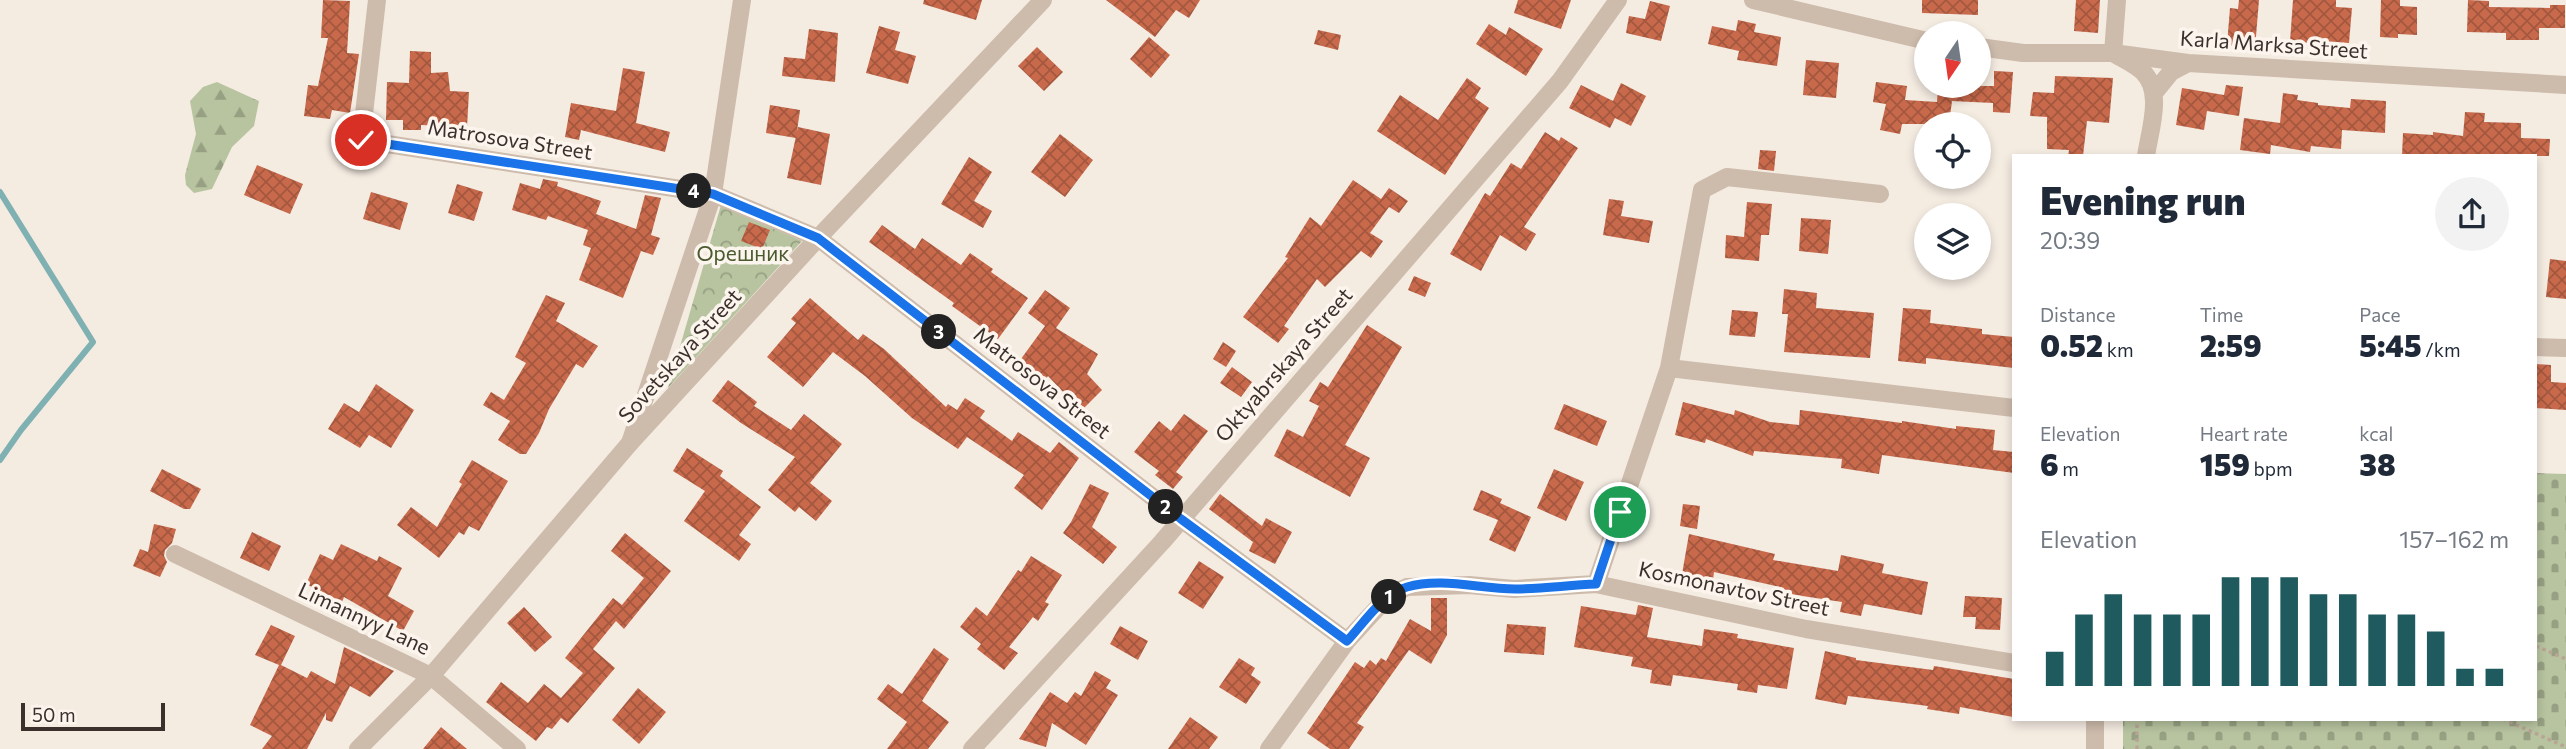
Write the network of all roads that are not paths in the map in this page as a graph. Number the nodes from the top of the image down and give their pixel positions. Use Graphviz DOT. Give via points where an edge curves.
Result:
graph roads {
  1 [pos="377,0"];
  2 [pos="742,0"];
  3 [pos="1044,0"];
  4 [pos="1618,0"];
  5 [pos="1753,0"];
  6 [pos="2117,0"];
  7 [pos="1914,38"];
  8 [pos="1992,49"];
  9 [pos="2113,53"];
  10 [pos="2188,63"];
  11 [pos="2566,85"];
  12 [pos="2154,93"];
  13 [pos="2146,154"];
  14 [pos="713,194"];
  15 [pos="1880,194"];
  16 [pos="818,238"];
  17 [pos="2537,347"];
  18 [pos="2566,348"];
  19 [pos="1669,368"];
  20 [pos="2012,408"];
  21 [pos="630,443"];
  22 [pos="1181,519"];
  23 [pos="175,554"];
  24 [pos="1596,584"];
  25 [pos="1347,641"];
  26 [pos="2012,663"];
  27 [pos="431,676"];
  28 [pos="2095,721"];
  29 [pos="358,749"];
  30 [pos="517,749"];
  31 [pos="972,749"];
  32 [pos="1269,749"];
  33 [pos="2095,749"];
  1 -- 14 [label="street, Matrosova Street" via="361,140"];
  2 -- 14 [label="street"];
  3 -- 16 [label="street, Sovetskaya Street"];
  4 -- 22 [label="street, Oktyabrskaya Street" via="1560,81"];
  5 -- 7 [label="street"];
  6 -- 9 [label="street"];
  8 -- 9 [label="street, Karla Marksa Street"];
  9 -- 10 [label="street, Karla Marksa Street"];
  9 -- 12 [label="street" via="2141,70"];
  10 -- 11 [label="street, Karla Marksa Street"];
  10 -- 12 [label="street" via="2171,72"];
  12 -- 13 [label="street"];
  14 -- 16 [label="street, Matrosova Street"];
  14 -- 21 [label="street"];
  15 -- 19 [label="street" via="1727,177 1702,190"];
  16 -- 21 [label="street, Sovetskaya Street"];
  16 -- 22 [label="street, Matrosova Street"];
  17 -- 18 [label="street"];
  19 -- 20 [label="street"];
  19 -- 24 [label="street"];
  21 -- 27 [label="street, Sovetskaya Street"];
  22 -- 25 [label="street, Matrosova Street"];
  22 -- 31 [label="street, Oktyabrskaya Street"];
  23 -- 27 [label="street, Limannyy Lane"];
  24 -- 25 [label="street, Kosmonavtov Street" via="1514,589 1469,584 1407,587 1381,604"];
  24 -- 26 [label="street, Kosmonavtov Street" via="1806,629"];
  25 -- 32 [label="street, Kosmonavtov Street"];
  27 -- 29 [label="street, Sovetskaya Street"];
  27 -- 30 [label="street, Limannyy Lane"];
  28 -- 33 [label="street"];
}
